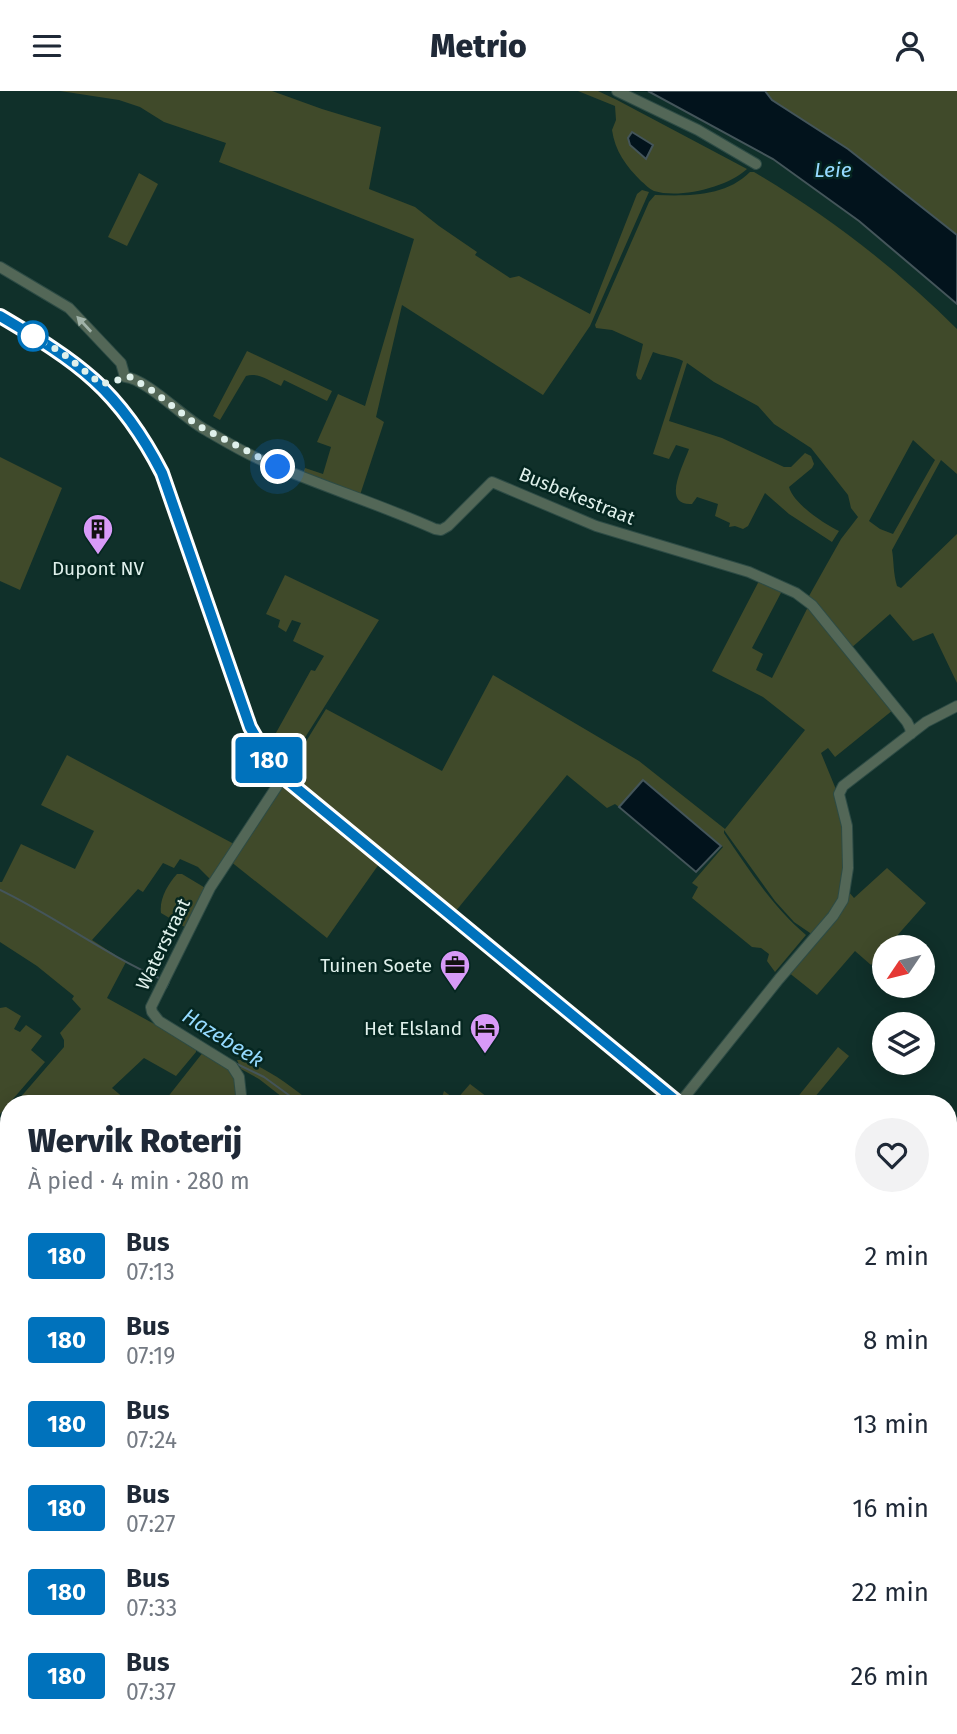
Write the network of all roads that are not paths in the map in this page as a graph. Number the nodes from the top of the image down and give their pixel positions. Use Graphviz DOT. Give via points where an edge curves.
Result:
graph roads {
  1 [pos="617,91"];
  2 [pos="756,164"];
  3 [pos="0,267"];
  4 [pos="0,316"];
  5 [pos="125,377"];
  6 [pos="101,384"];
  7 [pos="957,706"];
  8 [pos="911,734"];
  9 [pos="283,777"];
  10 [pos="241,1095"];
  11 [pos="669,1095"];
  12 [pos="687,1095"];
  1 -- 2 [label="street"];
  5 -- 3 [label="street, one-way" via="121,363 69,308"];
  4 -- 6 [label="street" via="61,352"];
  5 -- 6 [label="street"];
  5 -- 8 [label="street, Busbekestraat" via="264,462 435,529 448,526 492,482 596,526 782,586 812,605 907,722"];
  6 -- 9 [label="street" via="148,445 162,473 250,727"];
  7 -- 8 [label="street"];
  8 -- 12 [label="street" via="849,779 839,794 848,868 838,909"];
  9 -- 10 [label="street, Waterstraat" via="210,888 151,1007 159,1021 232,1066"];
  9 -- 11 [label="street"];
}
